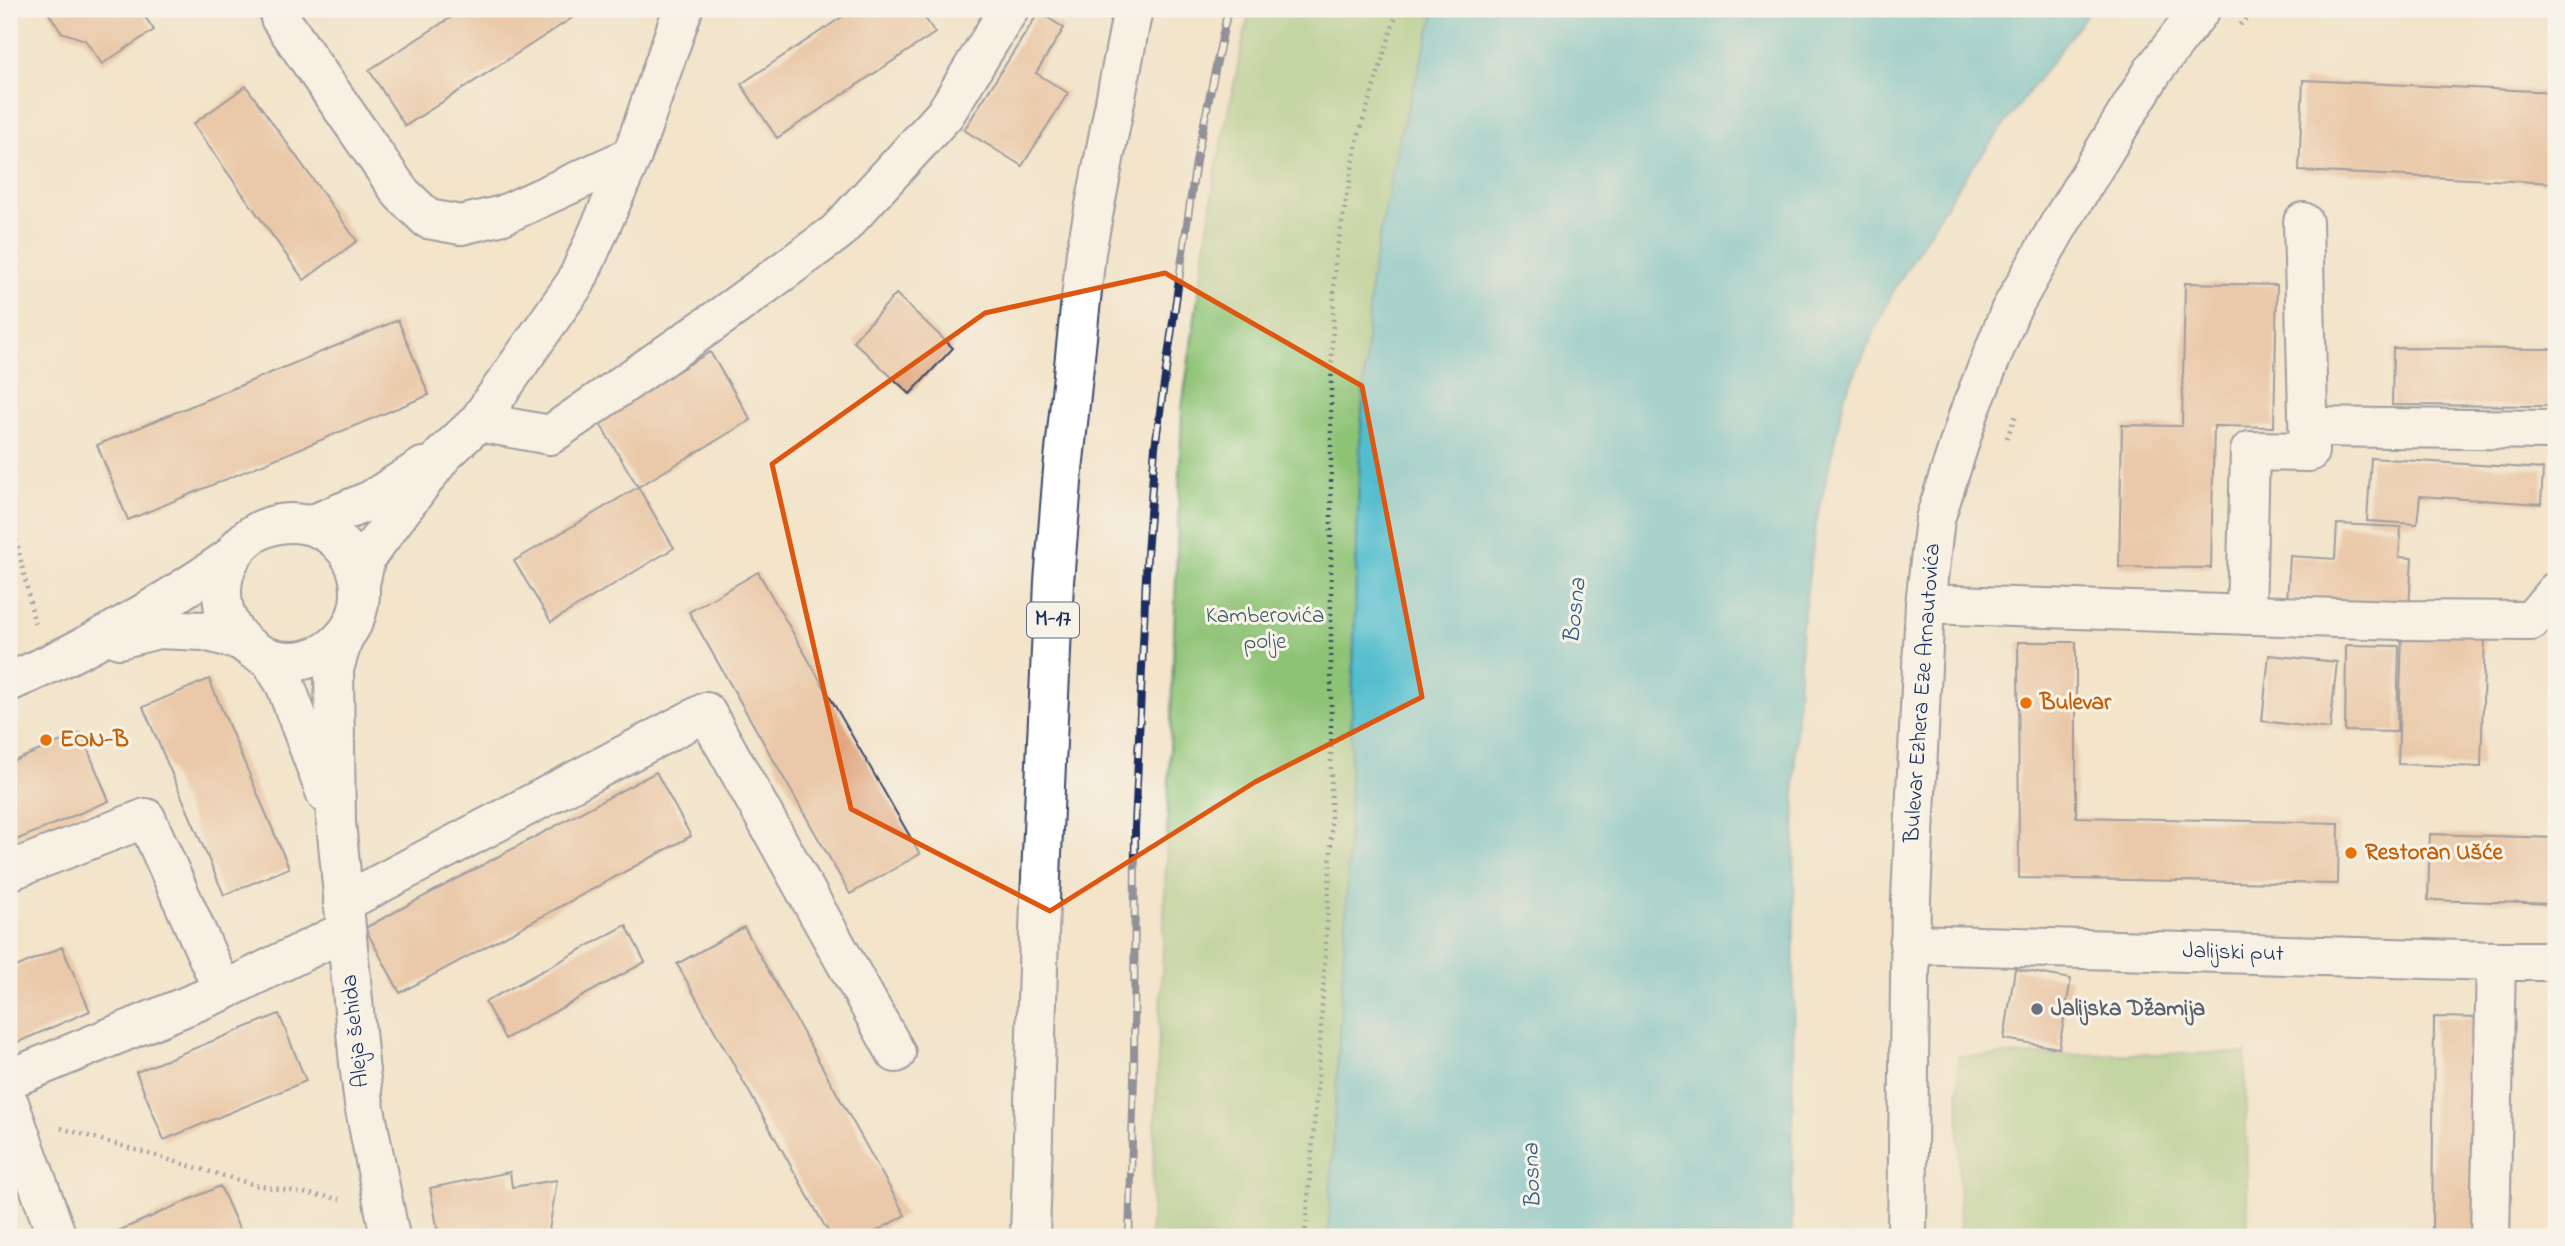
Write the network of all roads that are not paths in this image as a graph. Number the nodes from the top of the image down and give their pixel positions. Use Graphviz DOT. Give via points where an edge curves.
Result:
graph roads {
  1 [pos="683,9"];
  2 [pos="1009,9"];
  3 [pos="1132,9"];
  4 [pos="2202,9"];
  5 [pos="280,18"];
  6 [pos="632,156"];
  7 [pos="2303,222"];
  8 [pos="478,422"];
  9 [pos="2309,427"];
  10 [pos="2556,430"];
  11 [pos="443,455"];
  12 [pos="311,525"];
  13 [pos="231,557"];
  14 [pos="360,584"];
  15 [pos="2556,591"];
  16 [pos="1926,604"];
  17 [pos="2246,615"];
  18 [pos="343,639"];
  19 [pos="87,648"];
  20 [pos="255,650"];
  21 [pos="9,682"];
  22 [pos="336,822"];
  23 [pos="9,871"];
  24 [pos="344,917"];
  25 [pos="1909,944"];
  26 [pos="2496,961"];
  27 [pos="2556,961"];
  28 [pos="223,991"];
  29 [pos="896,1053"];
  30 [pos="10,1099"];
  31 [pos="387,1221"];
  32 [pos="57,1237"];
  33 [pos="1030,1237"];
  34 [pos="1907,1237"];
  35 [pos="2490,1237"];
  1 -- 6 [label="main road"];
  2 -- 8 [label="main road" via="945,114 837,232 550,435"];
  3 -- 33 [label="main road, M-17" via="1086,252 1062,482 1041,886"];
  4 -- 16 [label="main road, Bulevar Ezhera Eze Arnautovića" via="2153,71 2010,312 1969,413 1935,520"];
  5 -- 6 [label="main road" via="401,193 429,219 461,225 503,215"];
  6 -- 8 [label="main road" via="576,282"];
  7 -- 9 [label="main road"];
  8 -- 11 [label="main road"];
  9 -- 10 [label="main road"];
  9 -- 17 [label="main road" via="2309,452 2250,452"];
  11 -- 12 [label="main road" via="371,500"];
  11 -- 14 [label="main road" via="366,557"];
  12 -- 13 [label="main road" via="265,527 246,539"];
  12 -- 14 [label="main road" via="344,547"];
  13 -- 19 [label="main road"];
  13 -- 20 [label="main road" via="223,578 222,601 229,623"];
  14 -- 18 [label="main road" via="358,613"];
  15 -- 17 [label="main road" via="2531,621"];
  16 -- 17 [label="main road"];
  16 -- 25 [label="main road, Bulevar Ezhera Eze Arnautovića"];
  18 -- 20 [label="main road" via="309,660 288,662"];
  18 -- 22 [label="main road, Aleja šehida" via="334,669"];
  19 -- 20 [label="main road" via="158,629 204,631"];
  19 -- 21 [label="main road"];
  20 -- 22 [label="main road, Aleja šehida" via="285,684"];
  22 -- 24 [label="main road, Aleja šehida"];
  23 -- 28 [label="main road" via="146,818"];
  24 -- 28 [label="main road"];
  24 -- 29 [label="main road" via="706,712"];
  24 -- 31 [label="main road, Aleja šehida" via="364,1104"];
  25 -- 26 [label="main road, Jalijski put"];
  25 -- 34 [label="main road, Bulevar Ezhera Eze Arnautovića"];
  26 -- 27 [label="main road, Jalijski put"];
  26 -- 35 [label="main road"];
  28 -- 30 [label="main road"];
  30 -- 32 [label="main road"];
}
